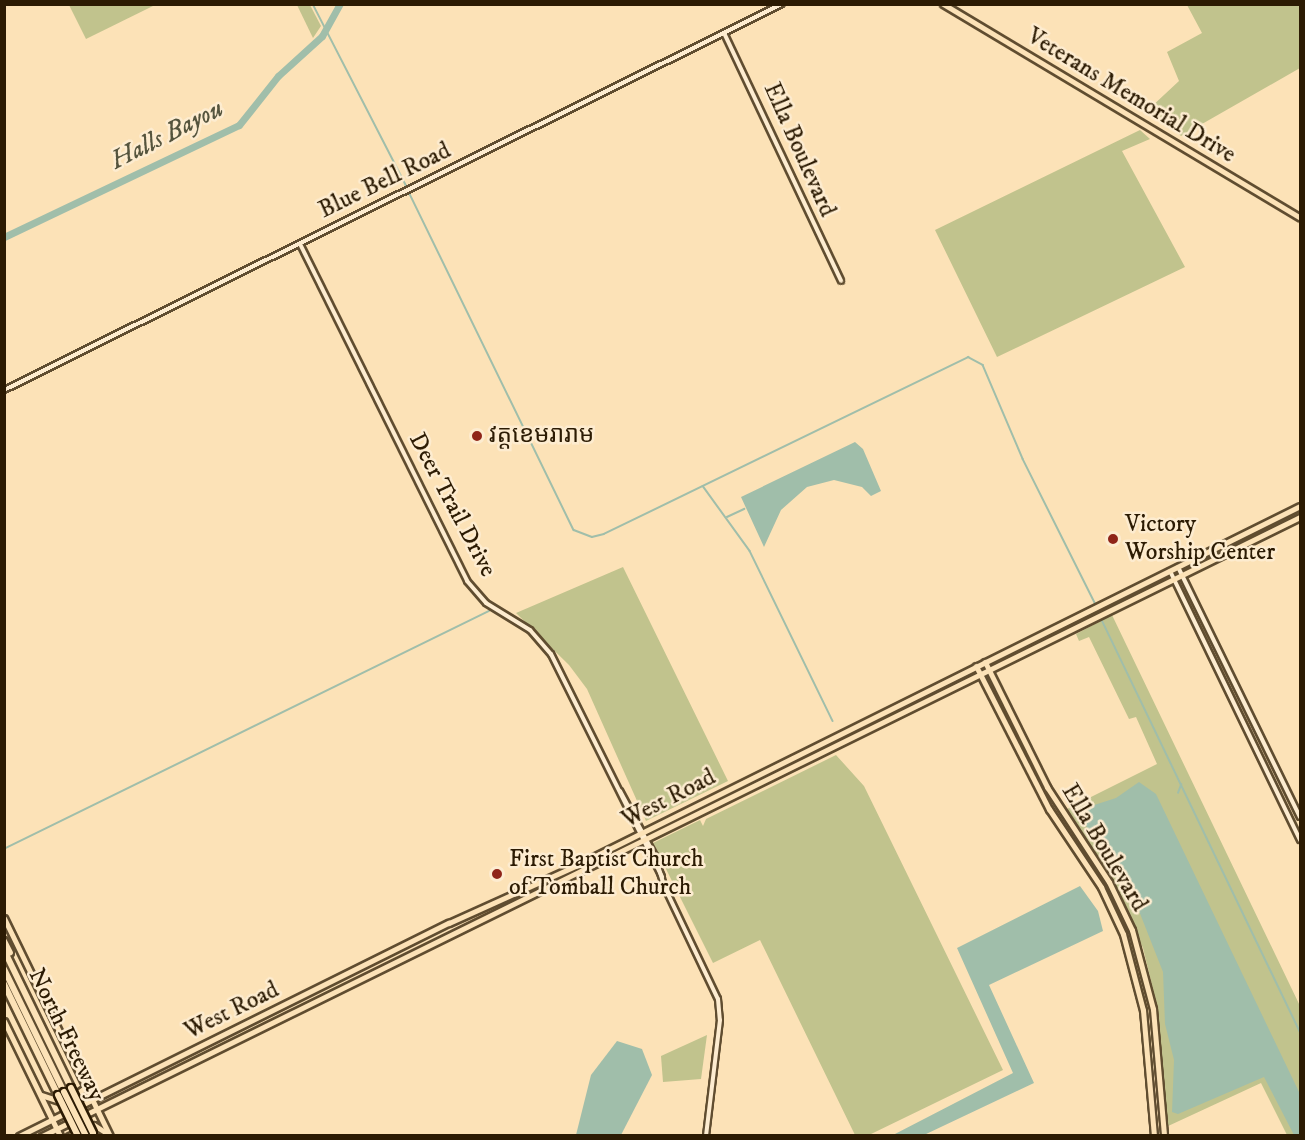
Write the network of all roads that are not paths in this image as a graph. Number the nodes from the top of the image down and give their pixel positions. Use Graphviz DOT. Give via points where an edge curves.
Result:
graph roads {
  1 [pos="782,4"];
  2 [pos="943,4"];
  3 [pos="724,33"];
  4 [pos="1300,218"];
  5 [pos="300,243"];
  6 [pos="841,281"];
  7 [pos="4,390"];
  8 [pos="1300,506"];
  9 [pos="1300,517"];
  10 [pos="1246,533"];
  11 [pos="1251,542"];
  12 [pos="1178,567"];
  13 [pos="1170,571"];
  14 [pos="1182,576"];
  15 [pos="1174,579"];
  16 [pos="985,662"];
  17 [pos="976,666"];
  18 [pos="990,671"];
  19 [pos="980,675"];
  20 [pos="857,726"];
  21 [pos="861,733"];
  22 [pos="1026,745"];
  23 [pos="1017,749"];
  24 [pos="806,751"];
  25 [pos="810,759"];
  26 [pos="1286,787"];
  27 [pos="1277,791"];
  28 [pos="696,804"];
  29 [pos="1057,806"];
  30 [pos="1050,811"];
  31 [pos="701,813"];
  32 [pos="1300,817"];
  33 [pos="640,833"];
  34 [pos="1300,840"];
  35 [pos="644,841"];
  36 [pos="575,866"];
  37 [pos="579,873"];
  38 [pos="513,895"];
  39 [pos="516,903"];
  40 [pos="4,918"];
  41 [pos="449,923"];
  42 [pos="453,932"];
  43 [pos="4,941"];
  44 [pos="1137,943"];
  45 [pos="1127,946"];
  46 [pos="4,950"];
  47 [pos="4,969"];
  48 [pos="4,984"];
  49 [pos="29,1001"];
  50 [pos="4,1021"];
  51 [pos="214,1040"];
  52 [pos="218,1047"];
  53 [pos="167,1063"];
  54 [pos="172,1071"];
  55 [pos="86,1087"];
  56 [pos="61,1093"];
  57 [pos="40,1094"];
  58 [pos="92,1100"];
  59 [pos="47,1108"];
  60 [pos="97,1109"];
  61 [pos="52,1119"];
  62 [pos="1161,1120"];
  63 [pos="1151,1121"];
  64 [pos="42,1125"];
  65 [pos="57,1128"];
  66 [pos="94,1134"];
  67 [pos="22,1135"];
  68 [pos="42,1136"];
  69 [pos="60,1136"];
  70 [pos="69,1136"];
  71 [pos="78,1136"];
  72 [pos="86,1136"];
  73 [pos="109,1136"];
  74 [pos="706,1136"];
  75 [pos="1154,1136"];
  76 [pos="1164,1136"];
  1 -- 3 [label="street, Blue Bell Road"];
  2 -- 4 [label="main road, Veterans Memorial Drive"];
  3 -- 5 [label="street, Blue Bell Road"];
  3 -- 6 [label="street, Ella Boulevard"];
  5 -- 7 [label="street, Blue Bell Road"];
  5 -- 33 [label="street, Deer Trail Drive" via="467,581 486,603 530,630 546,646"];
  8 -- 10 [label="main road, West Road"];
  9 -- 11 [label="main road, West Road"];
  10 -- 11 [label="main road"];
  10 -- 12 [label="main road, West Road"];
  11 -- 14 [label="main road, West Road"];
  12 -- 13 [label="main road, West Road"];
  12 -- 14 [label="street"];
  13 -- 15 [label="street"];
  13 -- 16 [label="main road, West Road"];
  14 -- 15 [label="main road, West Road"];
  14 -- 26 [label="street"];
  15 -- 18 [label="main road, West Road"];
  15 -- 27 [label="street"];
  16 -- 17 [label="main road, West Road"];
  16 -- 18 [label="main road, Ella Boulevard"];
  17 -- 19 [label="main road, Ella Boulevard"];
  17 -- 20 [label="main road, West Road"];
  18 -- 19 [label="main road, West Road"];
  18 -- 22 [label="main road, Ella Boulevard"];
  19 -- 21 [label="main road, West Road"];
  19 -- 23 [label="main road, Ella Boulevard"];
  20 -- 21 [label="main road"];
  20 -- 24 [label="main road, West Road"];
  21 -- 25 [label="main road, West Road"];
  22 -- 23 [label="main road"];
  22 -- 29 [label="main road, Ella Boulevard"];
  23 -- 30 [label="main road, Ella Boulevard"];
  24 -- 25 [label="main road"];
  24 -- 28 [label="main road, West Road"];
  25 -- 31 [label="main road, West Road"];
  26 -- 27 [label="street"];
  26 -- 32 [label="street"];
  27 -- 34 [label="street"];
  28 -- 31 [label="main road"];
  28 -- 33 [label="main road, West Road"];
  29 -- 30 [label="main road"];
  29 -- 44 [label="main road, Ella Boulevard" via="1117,895"];
  30 -- 45 [label="main road, Ella Boulevard" via="1108,900"];
  31 -- 35 [label="main road, West Road"];
  33 -- 35 [label="street, Deer Trail Drive"];
  33 -- 36 [label="main road, West Road"];
  35 -- 37 [label="main road, West Road"];
  35 -- 74 [label="street, Deer Trail Drive" via="720,1010"];
  36 -- 37 [label="main road"];
  36 -- 38 [label="main road, West Road"];
  37 -- 39 [label="main road, West Road"];
  38 -- 39 [label="main road"];
  38 -- 41 [label="main road, West Road"];
  39 -- 42 [label="main road, West Road"];
  40 -- 55 [label="main road"];
  41 -- 42 [label="main road"];
  41 -- 51 [label="main road, West Road"];
  42 -- 52 [label="main road, West Road"];
  43 -- 49 [label="highway"];
  44 -- 45 [label="main road"];
  44 -- 62 [label="main road, Ella Boulevard" via="1153,1009"];
  45 -- 63 [label="main road, Ella Boulevard" via="1143,1010"];
  46 -- 49 [label="highway, North Freeway"];
  47 -- 56 [label="highway, North Freeway"];
  48 -- 56 [label="highway, North Freeway"];
  49 -- 66 [label="highway, North Freeway, bridge"];
  50 -- 57 [label="main road"];
  51 -- 52 [label="main road"];
  51 -- 53 [label="main road, West Road"];
  52 -- 54 [label="main road, West Road"];
  53 -- 54 [label="main road"];
  53 -- 58 [label="main road, West Road"];
  54 -- 60 [label="main road, West Road"];
  55 -- 57 [label="main road" via="62,1102"];
  55 -- 58 [label="main road"];
  56 -- 71 [label="highway, North Freeway, bridge"];
  56 -- 72 [label="highway, North Freeway, bridge"];
  57 -- 59 [label="main road"];
  58 -- 60 [label="main road"];
  58 -- 61 [label="main road, West Road"];
  59 -- 61 [label="main road"];
  59 -- 64 [label="main road"];
  60 -- 65 [label="main road, West Road"];
  60 -- 73 [label="main road"];
  61 -- 64 [label="main road, West Road"];
  61 -- 65 [label="main road"];
  62 -- 63 [label="main road"];
  62 -- 76 [label="main road, Ella Boulevard"];
  63 -- 75 [label="main road, Ella Boulevard"];
  64 -- 67 [label="main road, West Road"];
  65 -- 68 [label="main road, West Road"];
  65 -- 69 [label="main road"];
  70 -- 73 [label="main road" via="94,1125"];
}
